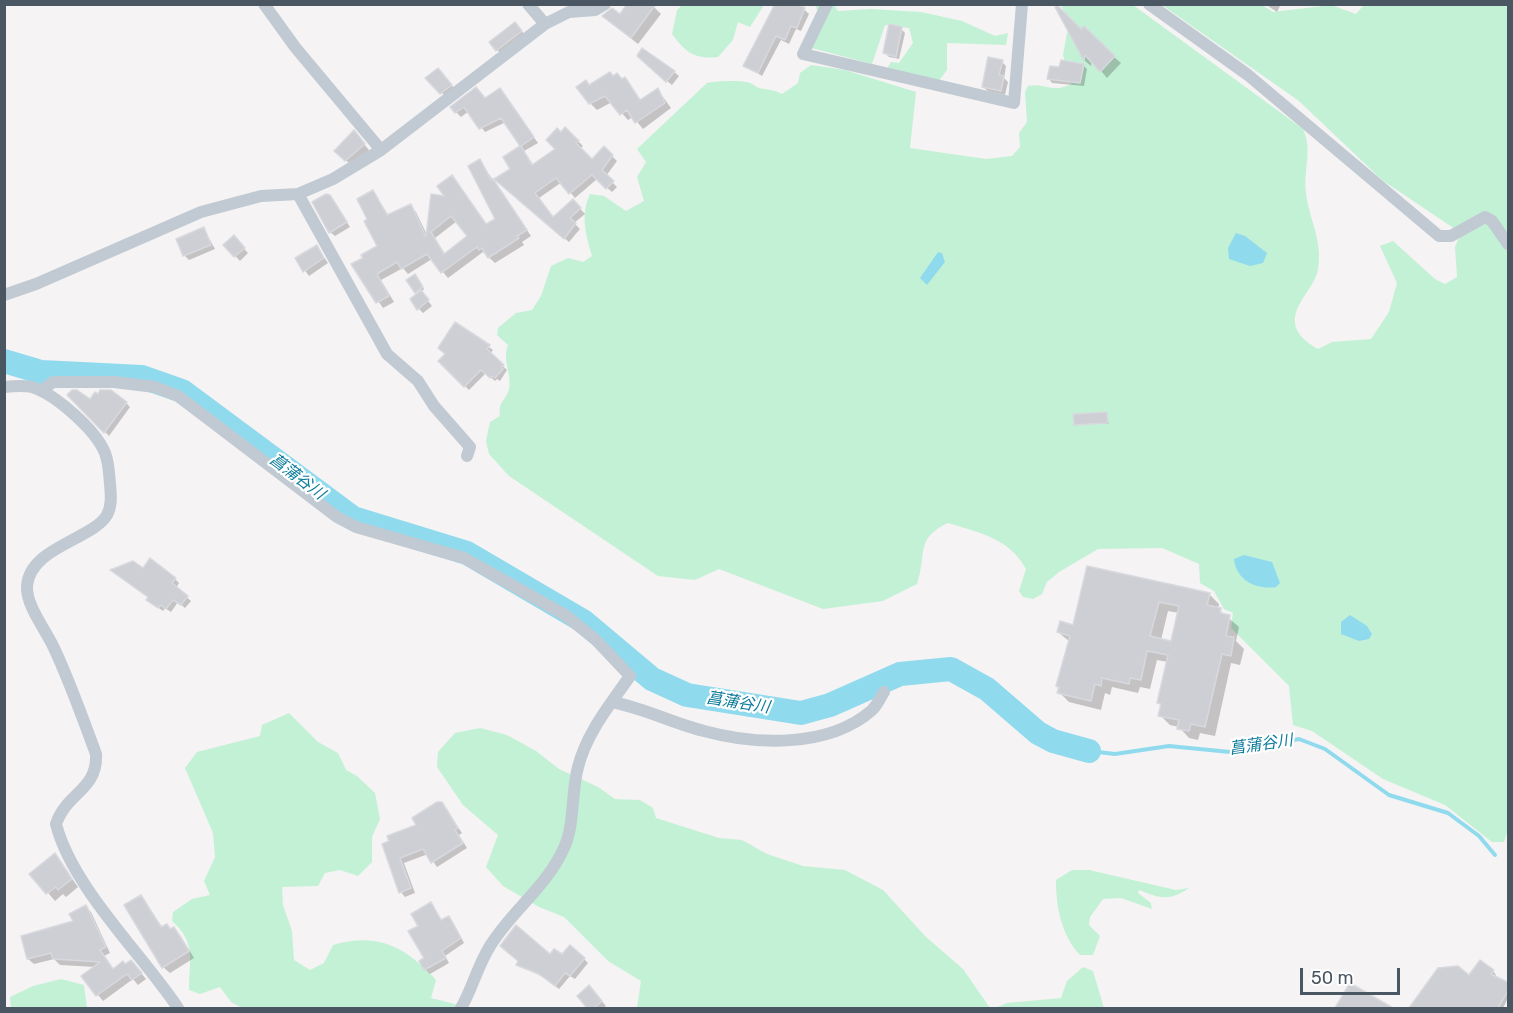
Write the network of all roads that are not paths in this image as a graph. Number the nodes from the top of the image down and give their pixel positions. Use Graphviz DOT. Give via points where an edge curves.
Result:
graph roads {
  1 [pos="264,4"];
  2 [pos="528,4"];
  3 [pos="605,4"];
  4 [pos="827,4"];
  5 [pos="1022,4"];
  6 [pos="1149,4"];
  7 [pos="545,24"];
  8 [pos="381,150"];
  9 [pos="298,194"];
  10 [pos="1509,244"];
  11 [pos="4,295"];
  12 [pos="4,387"];
  13 [pos="41,392"];
  14 [pos="467,456"];
  15 [pos="884,692"];
  16 [pos="612,702"];
  17 [pos="178,1008"];
  18 [pos="461,1008"];
  1 -- 8 [label="street"];
  2 -- 7 [label="street"];
  3 -- 7 [label="street" via="595,10 569,12"];
  4 -- 5 [label="street" via="803,54 1014,103"];
  6 -- 10 [label="street" via="1248,75 1439,236 1451,236 1485,217"];
  7 -- 8 [label="street"];
  8 -- 9 [label="street" via="333,179"];
  9 -- 11 [label="street" via="261,196 201,212"];
  9 -- 14 [label="street" via="387,354 418,381 470,447"];
  12 -- 13 [label="street" via="24,386"];
  13 -- 16 [label="street" via="53,382 114,382 155,387 178,396 337,517 356,527 464,558 565,615 595,639 630,676"];
  13 -- 17 [label="street" via="70,411 101,443 109,468 111,498 107,516 59,546 33,570 27,586 96,754 93,779 66,804 56,824 91,892"];
  15 -- 16 [label="street" via="873,710 849,725 822,735 782,740 704,731"];
  16 -- 18 [label="street" via="584,746 571,800 571,822 558,861 548,879 511,916 489,948"];
}
